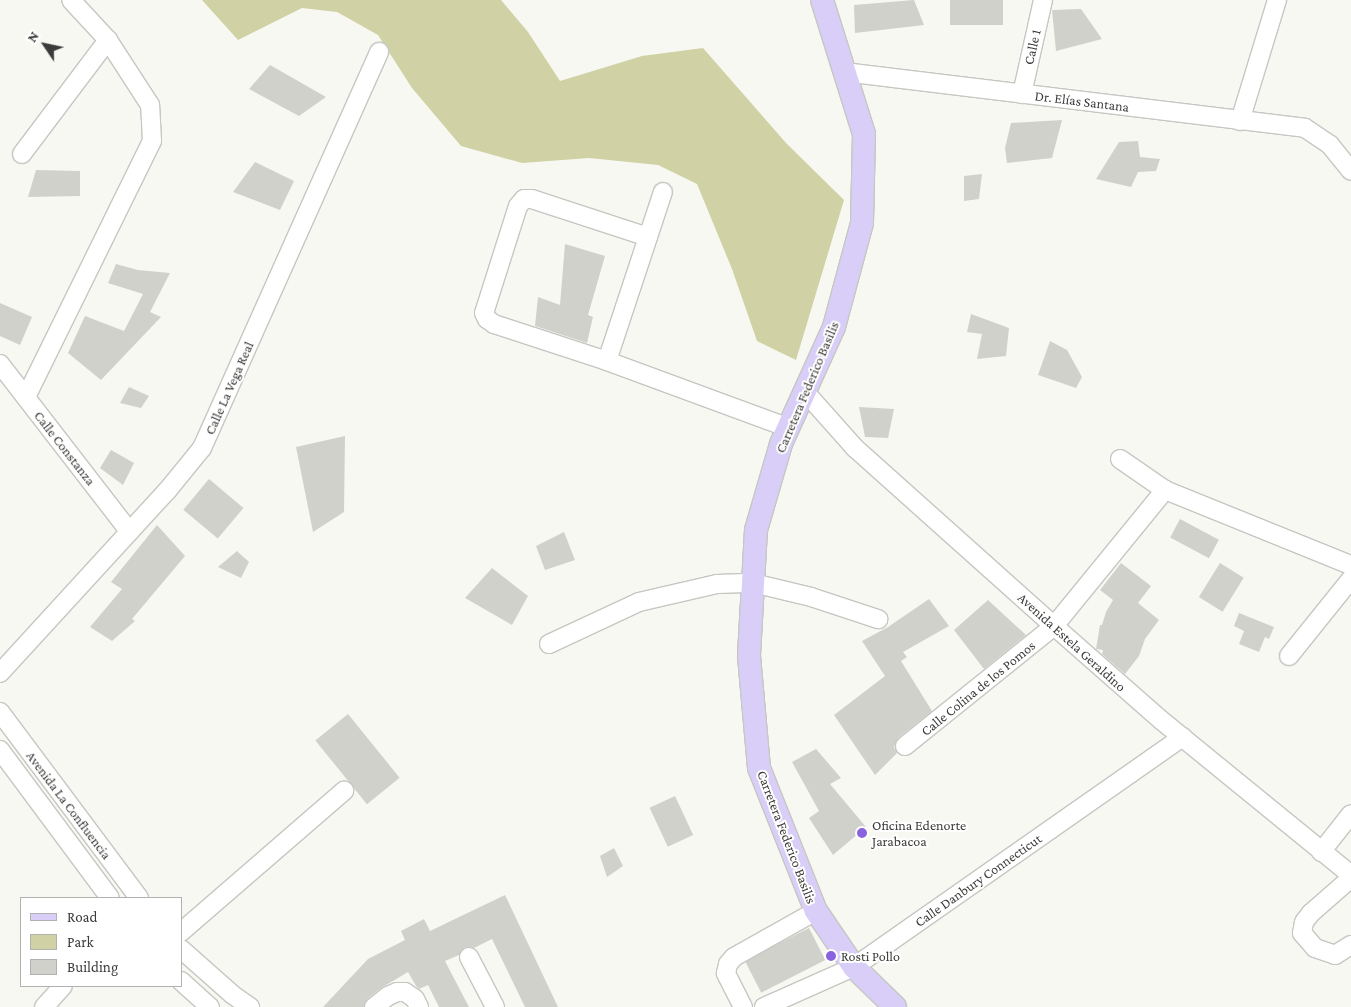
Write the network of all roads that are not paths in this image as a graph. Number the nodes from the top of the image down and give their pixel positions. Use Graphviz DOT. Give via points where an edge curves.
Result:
graph roads {
  1 [pos="71,0"];
  2 [pos="822,0"];
  3 [pos="1043,0"];
  4 [pos="1277,0"];
  5 [pos="108,40"];
  6 [pos="378,52"];
  7 [pos="844,72"];
  8 [pos="1022,94"];
  9 [pos="1240,121"];
  10 [pos="22,154"];
  11 [pos="1351,171"];
  12 [pos="662,192"];
  13 [pos="648,237"];
  14 [pos="607,361"];
  15 [pos="0,364"];
  16 [pos="806,393"];
  17 [pos="26,397"];
  18 [pos="789,428"];
  19 [pos="1120,459"];
  20 [pos="1165,490"];
  21 [pos="130,532"];
  22 [pos="1351,565"];
  23 [pos="1351,579"];
  24 [pos="753,583"];
  25 [pos="878,619"];
  26 [pos="1054,626"];
  27 [pos="549,644"];
  28 [pos="1289,656"];
  29 [pos="0,673"];
  30 [pos="0,712"];
  31 [pos="1182,737"];
  32 [pos="905,746"];
  33 [pos="0,750"];
  34 [pos="344,792"];
  35 [pos="1351,814"];
  36 [pos="1321,852"];
  37 [pos="1351,877"];
  38 [pos="109,897"];
  39 [pos="138,897"];
  40 [pos="816,911"];
  41 [pos="182,931"];
  42 [pos="1351,945"];
  43 [pos="182,950"];
  44 [pos="469,956"];
  45 [pos="854,967"];
  46 [pos="182,982"];
  47 [pos="62,987"];
  48 [pos="44,1007"];
  49 [pos="210,1007"];
  50 [pos="250,1007"];
  51 [pos="374,1007"];
  52 [pos="419,1007"];
  53 [pos="494,1007"];
  54 [pos="743,1007"];
  55 [pos="764,1007"];
  56 [pos="895,1007"];
  1 -- 5 [label="street"];
  2 -- 7 [label="main road, Carretera Federico Basilis"];
  3 -- 8 [label="street, Calle 1"];
  4 -- 9 [label="street"];
  5 -- 10 [label="street"];
  5 -- 17 [label="street" via="150,105 152,141"];
  6 -- 21 [label="street, Calle La Vega Real" via="202,448"];
  7 -- 8 [label="street, Dr. Elías Santana"];
  7 -- 16 [label="main road, Carretera Federico Basilis" via="864,134 862,223 834,327"];
  8 -- 9 [label="street, Dr. Elías Santana"];
  9 -- 11 [label="street, Dr. Elías Santana" via="1305,128 1330,145"];
  12 -- 13 [label="street"];
  13 -- 14 [label="street"];
  13 -- 14 [label="street" via="532,199 524,199 518,206 484,313 487,319"];
  14 -- 18 [label="street"];
  15 -- 17 [label="street, Calle Constanza"];
  16 -- 18 [label="main road, Carretera Federico Basilis"];
  16 -- 26 [label="street, Avenida Estela Geraldino" via="855,448"];
  17 -- 21 [label="street, Calle Constanza"];
  18 -- 24 [label="main road, Carretera Federico Basilis" via="781,444 756,530"];
  19 -- 20 [label="street"];
  20 -- 22 [label="street"];
  20 -- 26 [label="street, Calle Colina de los Pomos"];
  21 -- 29 [label="street, Calle La Vega Real"];
  23 -- 28 [label="street"];
  24 -- 25 [label="street" via="811,597"];
  24 -- 27 [label="street" via="716,584 639,602"];
  24 -- 40 [label="main road, Carretera Federico Basilis" via="749,656 759,768"];
  26 -- 31 [label="street, Avenida Estela Geraldino"];
  26 -- 32 [label="street, Calle Colina de los Pomos"];
  30 -- 39 [label="street, Avenida La Confluencia"];
  31 -- 36 [label="street, Avenida Estela Geraldino"];
  31 -- 45 [label="street, Calle Danbury Connecticut"];
  33 -- 38 [label="street, Avenida La Confluencia"];
  34 -- 41 [label="street"];
  35 -- 36 [label="street"];
  36 -- 37 [label="street, Avenida Estela Geraldino"];
  37 -- 42 [label="street" via="1311,913 1304,922 1302,933 1315,948 1335,955"];
  40 -- 45 [label="main road, Carretera Federico Basilis"];
  40 -- 54 [label="street" via="734,957 728,964 726,973"];
  43 -- 50 [label="street"];
  44 -- 53 [label="street"];
  45 -- 55 [label="street, Calle Danbury Connecticut"];
  45 -- 56 [label="main road, Carretera Federico Basilis"];
  46 -- 49 [label="street"];
  47 -- 48 [label="street"];
  51 -- 52 [label="street" via="397,992 405,992 415,999"];
}
